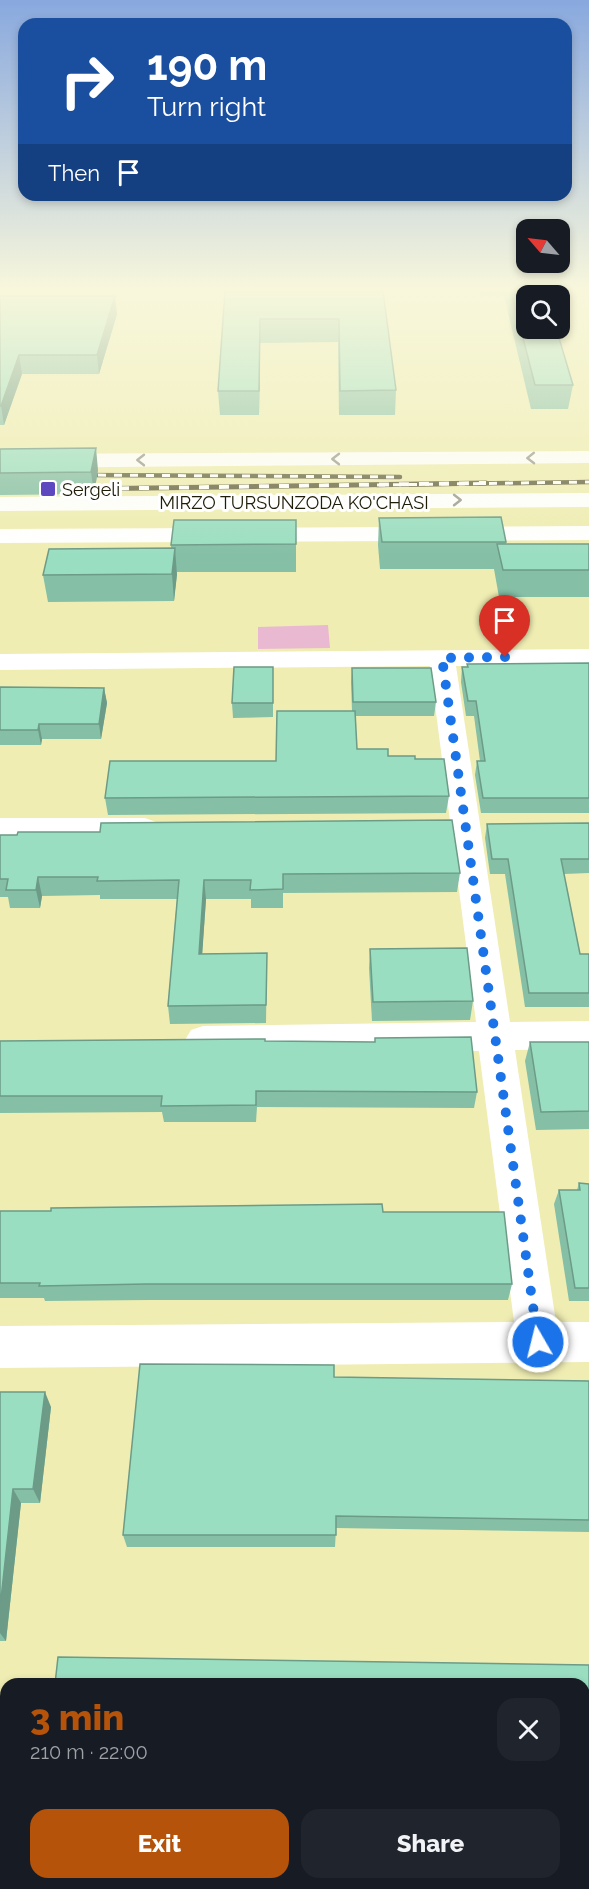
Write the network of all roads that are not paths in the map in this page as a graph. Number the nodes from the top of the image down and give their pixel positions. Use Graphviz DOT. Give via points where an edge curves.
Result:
graph roads {
  1 [pos="589,457"];
  2 [pos="403,459"];
  3 [pos="0,461"];
  4 [pos="589,500"];
  5 [pos="405,501"];
  6 [pos="0,504"];
  7 [pos="589,533"];
  8 [pos="0,536"];
  9 [pos="589,657"];
  10 [pos="442,658"];
  11 [pos="0,662"];
  12 [pos="167,828"];
  13 [pos="0,830"];
  14 [pos="589,1035"];
  15 [pos="496,1036"];
  16 [pos="177,1040"];
  17 [pos="538,1342"];
  18 [pos="589,1342"];
  19 [pos="0,1347"];
  1 -- 2 [label="street, MIRZO TURSUNZODA KO'CHASI, one-way"];
  2 -- 3 [label="street, MIRZO TURSUNZODA KO'CHASI, one-way"];
  2 -- 5 [label="street" via="382,472 380,482 388,493"];
  5 -- 4 [label="street, MIRZO TURSUNZODA KO'CHASI, one-way"];
  5 -- 6 [label="street, MIRZO TURSUNZODA KO'CHASI"];
  7 -- 8 [label="street"];
  9 -- 10 [label="street"];
  10 -- 11 [label="street"];
  10 -- 15 [label="street"];
  12 -- 13 [label="street"];
  14 -- 15 [label="street"];
  15 -- 16 [label="street"];
  15 -- 17 [label="street"];
  17 -- 18 [label="street"];
  17 -- 19 [label="street"];
}
